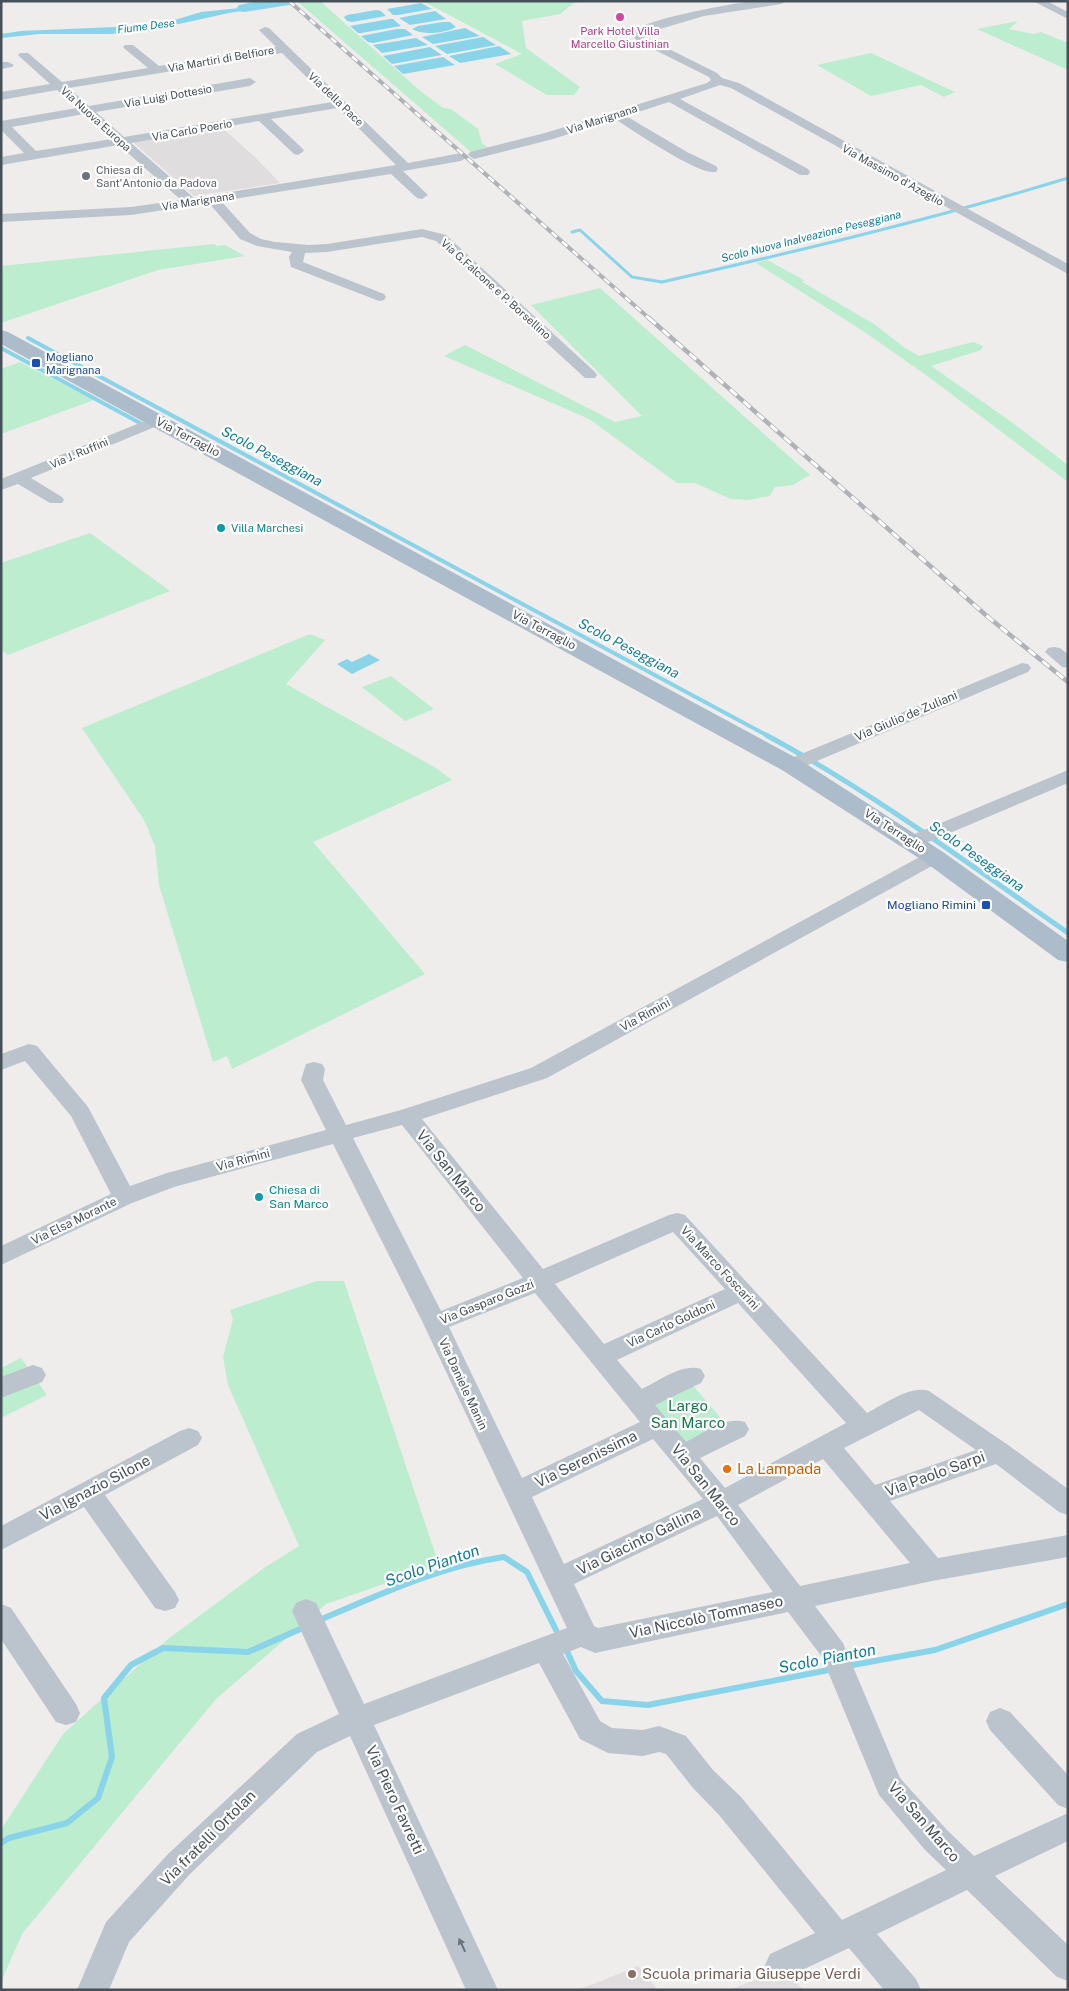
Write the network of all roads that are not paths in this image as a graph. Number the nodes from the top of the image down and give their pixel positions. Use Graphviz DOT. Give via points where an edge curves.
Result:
graph roads {
  1 [pos="781,1"];
  2 [pos="1038,1"];
  3 [pos="1068,16"];
  4 [pos="265,30"];
  5 [pos="129,47"];
  6 [pos="284,49"];
  7 [pos="24,55"];
  8 [pos="158,70"];
  9 [pos="718,81"];
  10 [pos="250,82"];
  11 [pos="60,87"];
  12 [pos="1,96"];
  13 [pos="670,98"];
  14 [pos="341,104"];
  15 [pos="86,110"];
  16 [pos="616,114"];
  17 [pos="262,118"];
  18 [pos="2,125"];
  19 [pos="122,142"];
  20 [pos="298,151"];
  21 [pos="474,155"];
  22 [pos="34,156"];
  23 [pos="460,158"];
  24 [pos="1,161"];
  25 [pos="401,168"];
  26 [pos="712,169"];
  27 [pos="804,172"];
  28 [pos="422,195"];
  29 [pos="212,199"];
  30 [pos="191,202"];
  31 [pos="1,218"];
  32 [pos="300,248"];
  33 [pos="1068,270"];
  34 [pos="379,297"];
  35 [pos="1,336"];
  36 [pos="590,375"];
  37 [pos="157,420"];
  38 [pos="19,478"];
  39 [pos="1,485"];
  40 [pos="56,500"];
  41 [pos="1022,668"];
  42 [pos="801,761"];
  43 [pos="1068,776"];
  44 [pos="923,837"];
  45 [pos="934,857"];
  46 [pos="1068,954"];
  47 [pos="1,1064"];
  48 [pos="314,1069"];
  49 [pos="407,1116"];
  50 [pos="339,1134"];
  51 [pos="147,1187"];
  52 [pos="124,1197"];
  53 [pos="1,1256"];
  54 [pos="540,1281"];
  55 [pos="742,1291"];
  56 [pos="435,1324"];
  57 [pos="600,1357"];
  58 [pos="33,1375"];
  59 [pos="692,1376"];
  60 [pos="1,1388"];
  61 [pos="638,1402"];
  62 [pos="658,1425"];
  63 [pos="864,1426"];
  64 [pos="736,1429"];
  65 [pos="189,1438"];
  66 [pos="826,1445"];
  67 [pos="999,1452"];
  68 [pos="683,1455"];
  69 [pos="88,1492"];
  70 [pos="515,1493"];
  71 [pos="871,1497"];
  72 [pos="721,1502"];
  73 [pos="1068,1504"];
  74 [pos="1,1538"];
  75 [pos="1068,1546"];
  76 [pos="932,1570"];
  77 [pos="557,1580"];
  78 [pos="795,1598"];
  79 [pos="165,1600"];
  80 [pos="306,1611"];
  81 [pos="1,1616"];
  82 [pos="565,1641"];
  83 [pos="66,1713"];
  84 [pos="357,1718"];
  85 [pos="1000,1721"];
  86 [pos="1068,1796"];
  87 [pos="1068,1826"];
  88 [pos="970,1874"];
  89 [pos="845,1934"];
  90 [pos="780,1965"];
  91 [pos="1068,1966"];
  92 [pos="93,1990"];
  93 [pos="482,1990"];
  94 [pos="905,1990"];
  1 -- 9 [label="street" via="698,13 637,33 641,39 713,75"];
  2 -- 3 [label="street"];
  4 -- 6 [label="street, Via della Pace"];
  5 -- 8 [label="street, Via Martiri di Belfiore"];
  6 -- 8 [label="street, Via Martiri di Belfiore"];
  6 -- 14 [label="street, Via della Pace"];
  7 -- 11 [label="street, Via Nuova Europa"];
  8 -- 11 [label="street, Via Martiri di Belfiore"];
  9 -- 13 [label="street, Via Marignana"];
  9 -- 33 [label="street, Via Massimo d'Azeglio" via="734,85"];
  10 -- 15 [label="street, Via Luigi Dottesio"];
  11 -- 12 [label="street, Via Martiri di Belfiore"];
  11 -- 15 [label="street, Via Nuova Europa"];
  13 -- 16 [label="street, Via Marignana"];
  13 -- 27 [label="street"];
  14 -- 17 [label="street, Via Carlo Poerio"];
  14 -- 25 [label="street, Via della Pace"];
  15 -- 18 [label="street, Via Luigi Dottesio"];
  15 -- 19 [label="street, Via Nuova Europa"];
  16 -- 21 [label="street, Via Marignana"];
  16 -- 26 [label="street"];
  17 -- 19 [label="street, Via Carlo Poerio"];
  17 -- 20 [label="street"];
  18 -- 22 [label="street"];
  19 -- 22 [label="street, Via Carlo Poerio"];
  19 -- 30 [label="street, Via Nuova Europa"];
  22 -- 24 [label="street, Via Carlo Poerio"];
  23 -- 25 [label="street, Via Marignana"];
  25 -- 28 [label="street"];
  25 -- 29 [label="street, Via Marignana"];
  29 -- 30 [label="street, Via Marignana"];
  29 -- 32 [label="street, Via G.Falcone e P. Borsellino" via="245,236 275,246"];
  30 -- 31 [label="street, Via Marignana" via="131,211"];
  32 -- 34 [label="street" via="296,264"];
  32 -- 36 [label="street, Via G.Falcone e P. Borsellino" via="354,245 422,233 441,238"];
  35 -- 37 [label="main road, Via Terraglio"];
  37 -- 38 [label="street, Via J. Ruffini"];
  37 -- 42 [label="main road, Via Terraglio"];
  38 -- 39 [label="street, Via J. Ruffini"];
  38 -- 40 [label="street"];
  41 -- 42 [label="street, Via Giulio de Zuliani"];
  42 -- 44 [label="main road, Via Terraglio"];
  43 -- 44 [label="street"];
  44 -- 45 [label="main road, Via Terraglio"];
  45 -- 46 [label="main road, Via Terraglio"];
  45 -- 49 [label="street, Via Rimini" via="539,1073"];
  47 -- 52 [label="street" via="29,1051 80,1112"];
  48 -- 50 [label="street" via="312,1080"];
  49 -- 50 [label="street, Via Rimini"];
  49 -- 54 [label="street, Via San Marco"];
  50 -- 51 [label="street, Via Rimini"];
  50 -- 56 [label="street, Via Daniele Manin"];
  51 -- 52 [label="street, Via Elsa Morante"];
  52 -- 53 [label="street, Via Elsa Morante"];
  54 -- 55 [label="street, Via Marco Foscarini" via="677,1221"];
  54 -- 56 [label="street, Via Gasparo Gozzi"];
  54 -- 57 [label="street, Via San Marco"];
  55 -- 57 [label="street, Via Carlo Goldoni"];
  55 -- 63 [label="street, Via Marco Foscarini"];
  56 -- 70 [label="street, Via Daniele Manin"];
  57 -- 61 [label="street, Via San Marco"];
  58 -- 60 [label="street"];
  59 -- 61 [label="street"];
  61 -- 62 [label="street, Via San Marco"];
  62 -- 68 [label="street, Via San Marco"];
  62 -- 70 [label="street, Via Serenissima"];
  63 -- 66 [label="street, Via Giacinto Gallina"];
  63 -- 67 [label="street, Via Giacinto Gallina" via="920,1398"];
  64 -- 68 [label="street"];
  65 -- 69 [label="street, Via Ignazio Silone"];
  66 -- 71 [label="street"];
  66 -- 72 [label="street, Via Giacinto Gallina"];
  67 -- 71 [label="street, Via Paolo Sarpi"];
  67 -- 73 [label="street"];
  68 -- 72 [label="street, Via San Marco"];
  69 -- 74 [label="street, Via Ignazio Silone"];
  69 -- 79 [label="street"];
  70 -- 77 [label="street, Via Daniele Manin"];
  71 -- 76 [label="street"];
  72 -- 77 [label="street, Via Giacinto Gallina"];
  72 -- 78 [label="street, Via San Marco"];
  75 -- 76 [label="street, Via Niccolò Tommaseo"];
  76 -- 78 [label="street, Via Niccolò Tommaseo"];
  77 -- 82 [label="street, Via Daniele Manin"];
  78 -- 82 [label="street, Via Niccolò Tommaseo" via="595,1641"];
  78 -- 88 [label="street, Via San Marco" via="838,1664 889,1786"];
  80 -- 84 [label="street, Via Piero Favretti"];
  81 -- 83 [label="street"];
  82 -- 84 [label="street"];
  82 -- 89 [label="street" via="590,1730 608,1740 643,1743 660,1739 676,1744 703,1779"];
  84 -- 92 [label="street, Via fratelli Ortolan" via="307,1743 179,1864 117,1932"];
  93 -- 84 [label="street, Via Piero Favretti, one-way"];
  85 -- 86 [label="street"];
  87 -- 88 [label="street"];
  88 -- 89 [label="street, Via San Marco"];
  88 -- 91 [label="street, Via San Marco"];
  89 -- 90 [label="street, Via San Marco"];
  89 -- 94 [label="street"];
}
